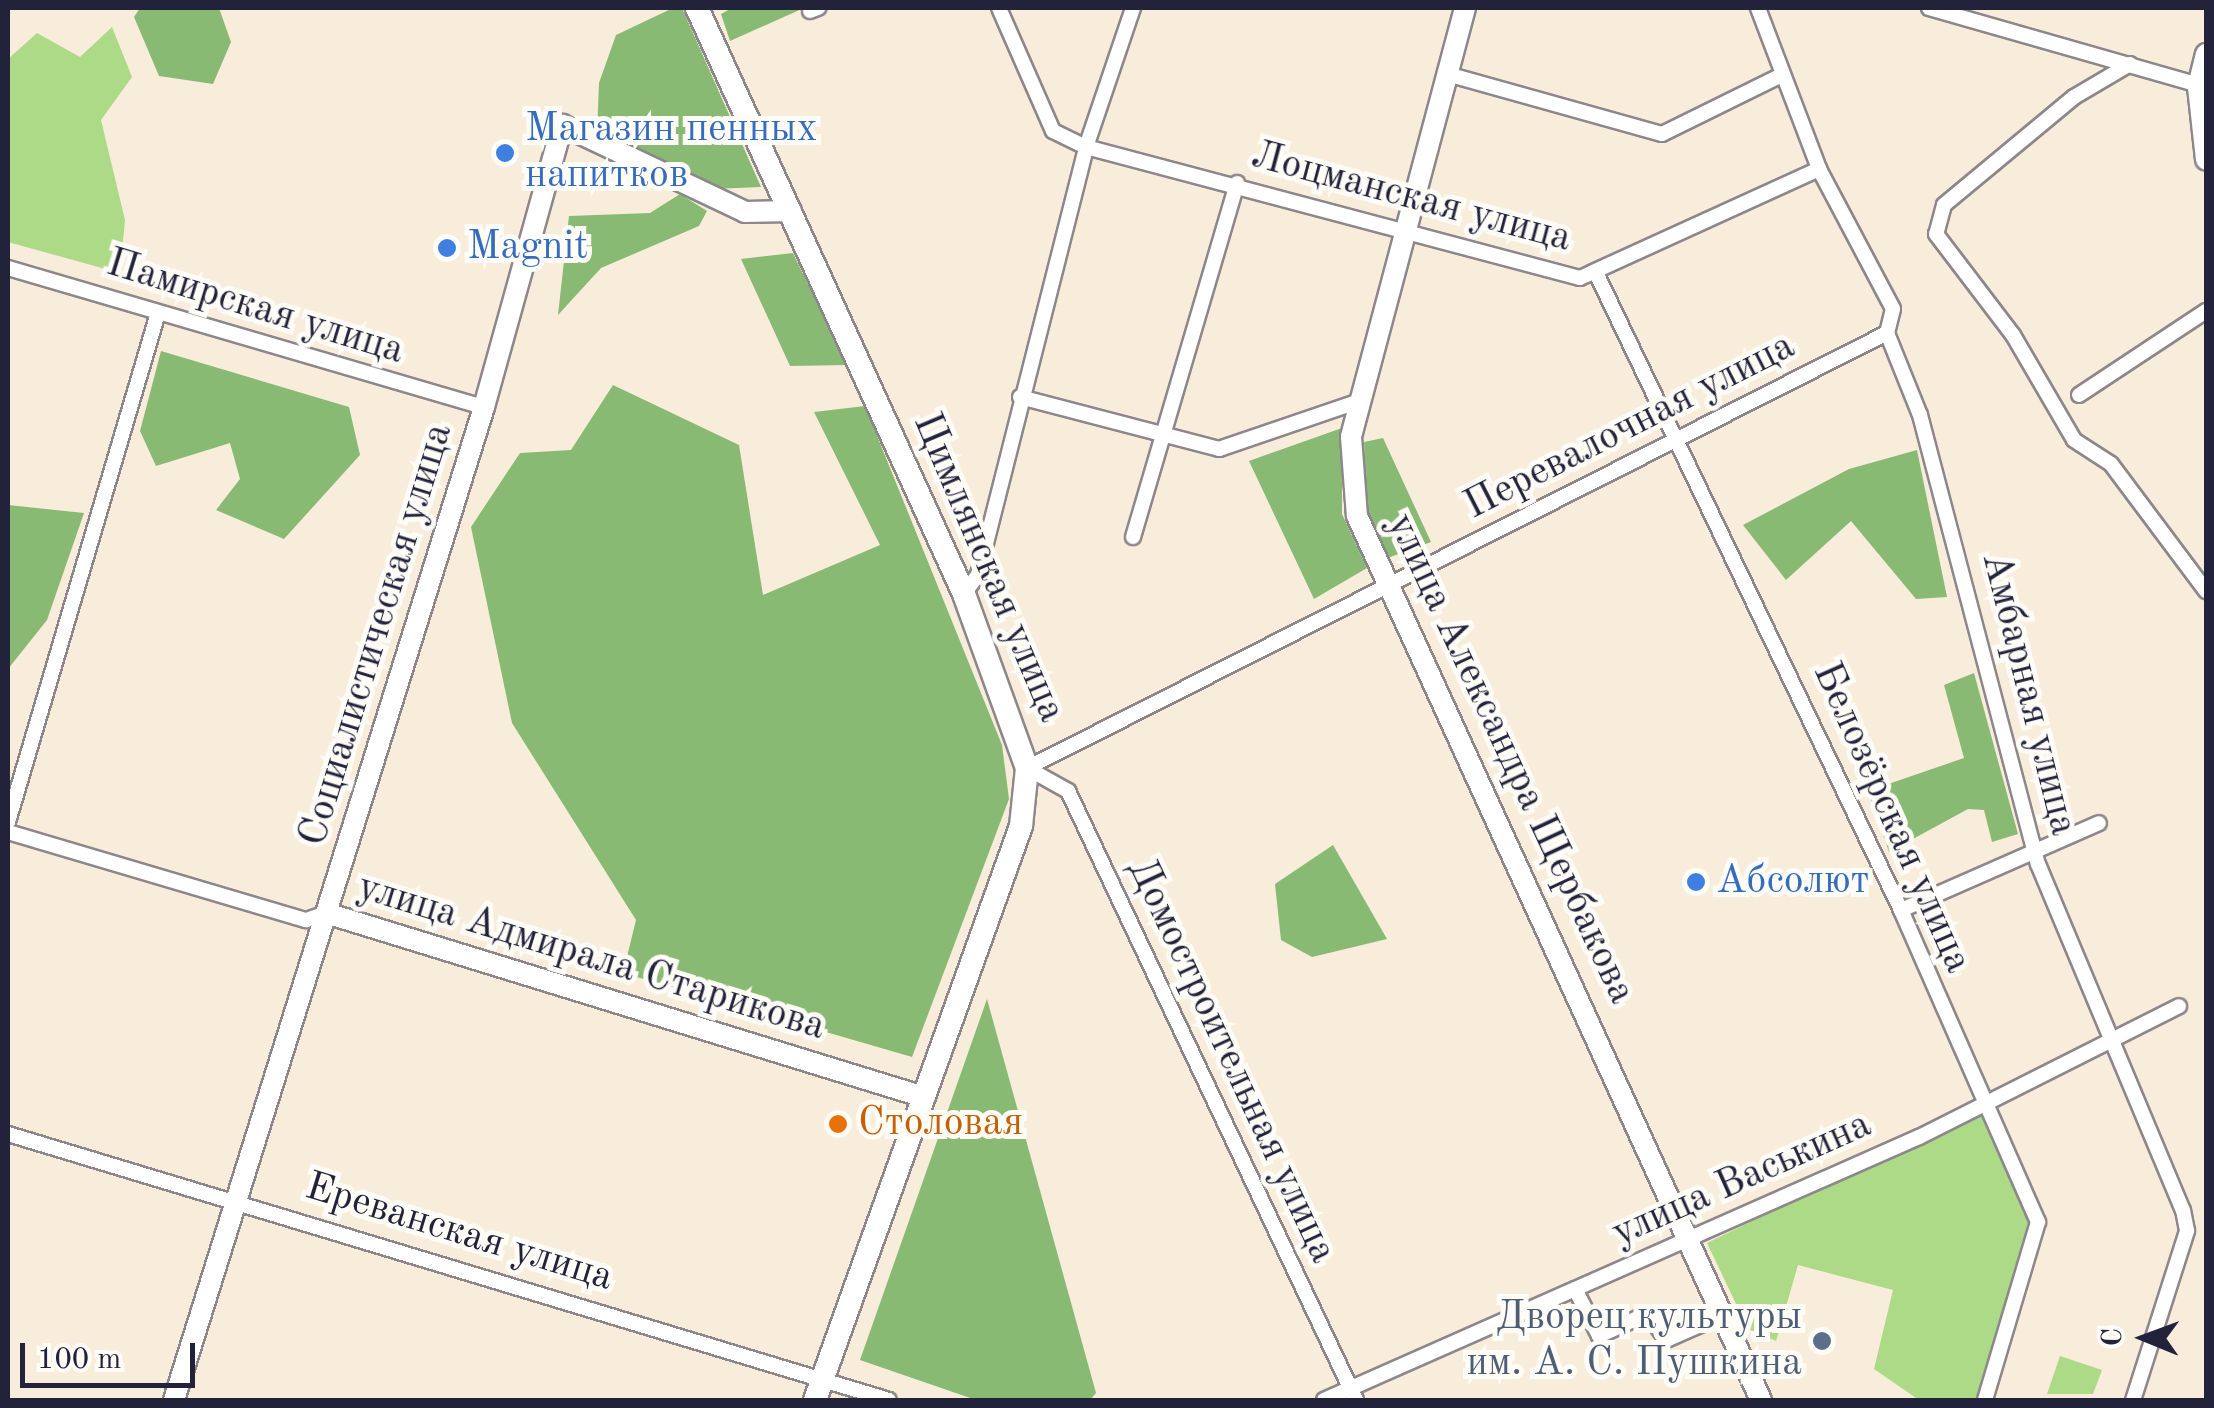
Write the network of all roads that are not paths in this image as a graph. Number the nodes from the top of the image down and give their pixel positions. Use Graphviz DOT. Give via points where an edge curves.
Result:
graph roads {
  1 [pos="697,8"];
  2 [pos="999,8"];
  3 [pos="1133,8"];
  4 [pos="1465,8"];
  5 [pos="1758,8"];
  6 [pos="1928,8"];
  7 [pos="2206,54"];
  8 [pos="2130,64"];
  9 [pos="1447,74"];
  10 [pos="1782,75"];
  11 [pos="2202,87"];
  12 [pos="1086,147"];
  13 [pos="2206,160"];
  14 [pos="1818,169"];
  15 [pos="1237,183"];
  16 [pos="791,211"];
  17 [pos="1404,236"];
  18 [pos="8,268"];
  19 [pos="1598,277"];
  20 [pos="2206,311"];
  21 [pos="158,314"];
  22 [pos="1887,333"];
  23 [pos="2079,395"];
  24 [pos="1020,397"];
  25 [pos="1360,402"];
  26 [pos="484,408"];
  27 [pos="1165,432"];
  28 [pos="1678,438"];
  29 [pos="1133,537"];
  30 [pos="1383,587"];
  31 [pos="2206,590"];
  32 [pos="964,594"];
  33 [pos="1027,768"];
  34 [pos="8,822"];
  35 [pos="2099,823"];
  36 [pos="8,832"];
  37 [pos="2036,850"];
  38 [pos="1902,910"];
  39 [pos="326,913"];
  40 [pos="2180,1006"];
  41 [pos="2111,1042"];
  42 [pos="924,1097"];
  43 [pos="1985,1105"];
  44 [pos="8,1134"];
  45 [pos="237,1199"];
  46 [pos="1689,1238"];
  47 [pos="1575,1289"];
  48 [pos="1723,1315"];
  49 [pos="819,1390"];
  50 [pos="1353,1395"];
  51 [pos="174,1400"];
  52 [pos="888,1400"];
  53 [pos="1324,1400"];
  54 [pos="1762,1400"];
  55 [pos="1985,1400"];
  56 [pos="2133,1400"];
  1 -- 16 [label="main road, Цимлянская улица"];
  2 -- 12 [label="street" via="1052,131"];
  3 -- 12 [label="street"];
  4 -- 9 [label="street, улица Александра Щербакова"];
  5 -- 10 [label="street, Амбарная улица"];
  6 -- 8 [label="street"];
  7 -- 11 [label="street"];
  8 -- 11 [label="street"];
  8 -- 31 [label="street" via="2074,97 1944,206 1936,234 2012,335 2074,440 2111,464"];
  9 -- 10 [label="street" via="1662,134"];
  9 -- 17 [label="street, улица Александра Щербакова"];
  10 -- 14 [label="street, Амбарная улица"];
  11 -- 13 [label="street"];
  12 -- 15 [label="street, Лоцманская улица"];
  12 -- 24 [label="street" via="1068,241"];
  14 -- 19 [label="street, Лоцманская улица"];
  14 -- 22 [label="street, Амбарная улица" via="1893,309"];
  15 -- 17 [label="street, Лоцманская улица"];
  15 -- 27 [label="street"];
  16 -- 26 [label="street, Социалистическая улица" via="745,212 562,124"];
  16 -- 32 [label="main road, Цимлянская улица"];
  17 -- 19 [label="street, Лоцманская улица"];
  17 -- 25 [label="street, улица Александра Щербакова"];
  18 -- 21 [label="street, Памирская улица"];
  19 -- 28 [label="street, Белозёрская улица"];
  20 -- 23 [label="street"];
  21 -- 26 [label="street, Памирская улица" via="451,392"];
  21 -- 34 [label="street"];
  22 -- 28 [label="street, Перевалочная улица"];
  22 -- 37 [label="street, Амбарная улица" via="1920,414"];
  24 -- 27 [label="street"];
  24 -- 32 [label="street" via="978,576"];
  25 -- 27 [label="street" via="1236,447"];
  25 -- 30 [label="street, улица Александра Щербакова" via="1351,437 1358,516"];
  26 -- 39 [label="street, Социалистическая улица"];
  27 -- 29 [label="street"];
  28 -- 30 [label="street, Перевалочная улица"];
  28 -- 38 [label="street, Белозёрская улица"];
  30 -- 33 [label="street, Перевалочная улица"];
  30 -- 46 [label="street, улица Александра Щербакова"];
  32 -- 33 [label="main road, Цимлянская улица"];
  33 -- 42 [label="main road, Цимлянская улица" via="1021,826"];
  33 -- 50 [label="street, Домостроительная улица" via="1068,791"];
  35 -- 37 [label="street"];
  36 -- 39 [label="street, улица Адмирала Старикова" via="306,920"];
  37 -- 38 [label="street"];
  37 -- 41 [label="street, Амбарная улица"];
  38 -- 43 [label="street, Белозёрская улица"];
  39 -- 42 [label="street, улица Адмирала Старикова"];
  39 -- 45 [label="street, Социалистическая улица"];
  40 -- 41 [label="street, улица Васькина"];
  41 -- 43 [label="street, улица Васькина"];
  41 -- 56 [label="street, Амбарная улица" via="2187,1231"];
  42 -- 49 [label="main road, Цимлянская улица"];
  43 -- 46 [label="street, улица Васькина"];
  43 -- 55 [label="street, Белозёрская улица" via="2038,1222"];
  44 -- 45 [label="street, Ереванская улица"];
  45 -- 49 [label="street, Ереванская улица"];
  45 -- 51 [label="street, Социалистическая улица"];
  46 -- 47 [label="street, улица Васькина"];
  46 -- 48 [label="street, улица Александра Щербакова"];
  47 -- 48 [label="street" via="1598,1336 1648,1312 1666,1340"];
  47 -- 50 [label="street, улица Васькина"];
  48 -- 54 [label="street, улица Александра Щербакова"];
  49 -- 52 [label="street, Ереванская улица"];
  50 -- 53 [label="street, улица Васькина"];
}
